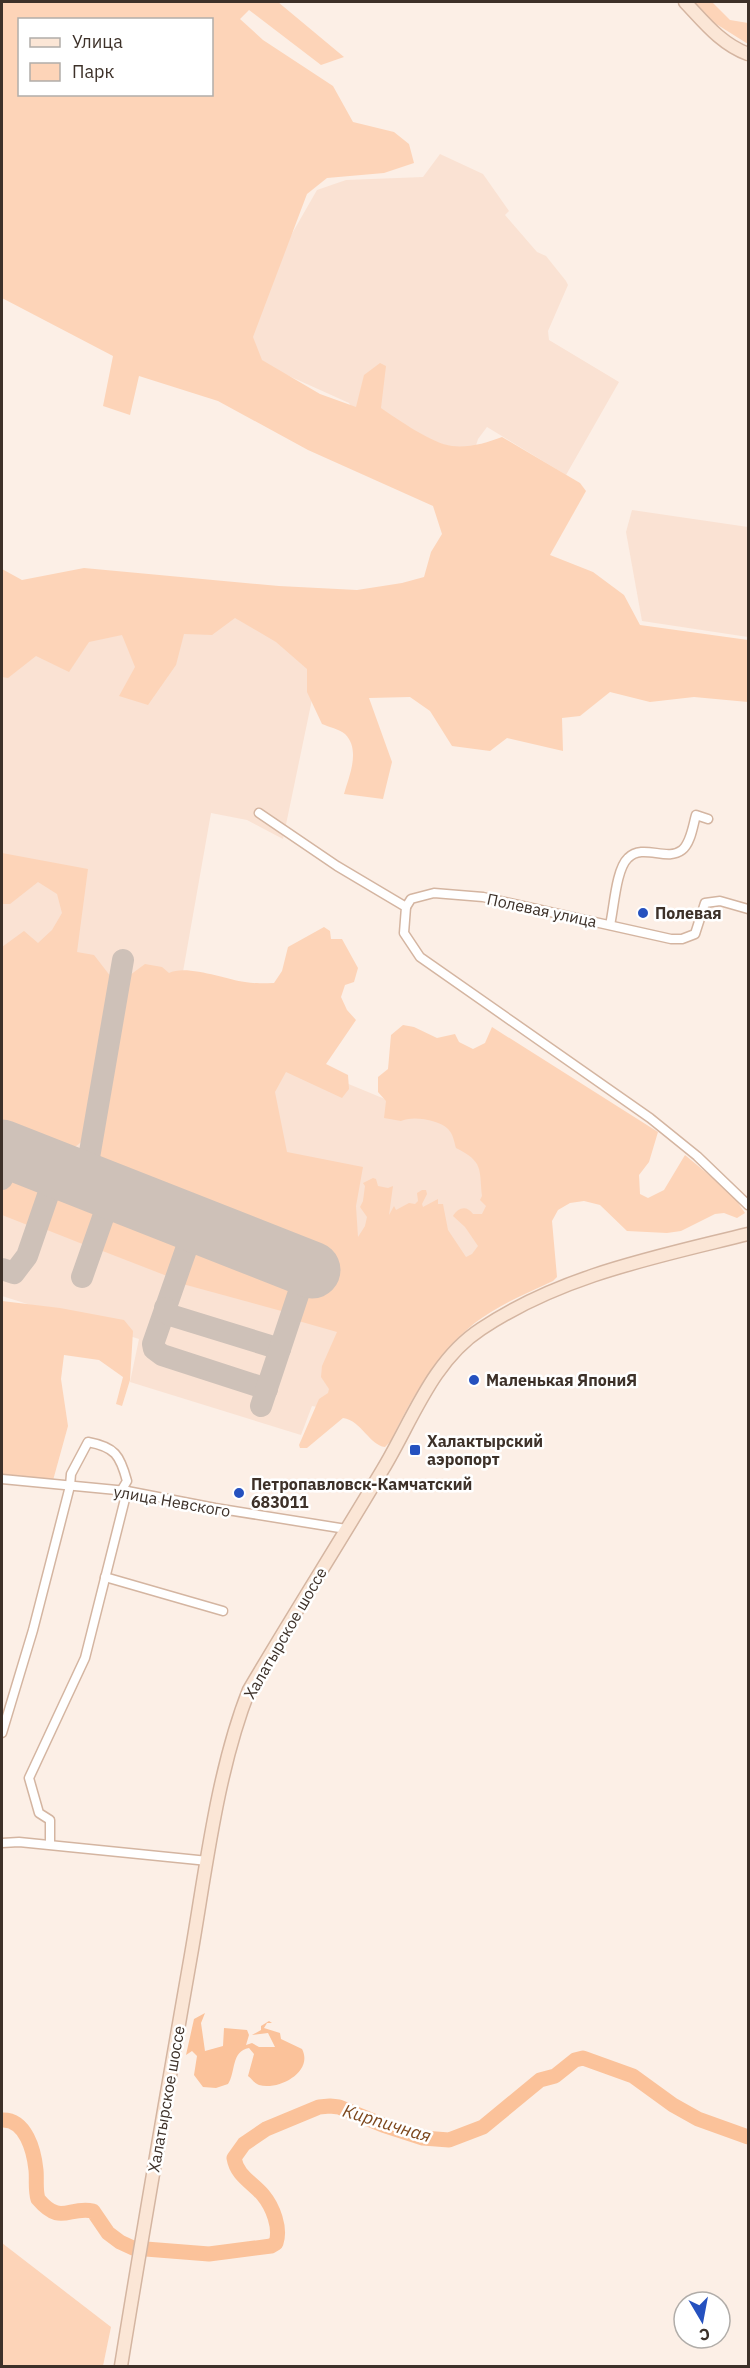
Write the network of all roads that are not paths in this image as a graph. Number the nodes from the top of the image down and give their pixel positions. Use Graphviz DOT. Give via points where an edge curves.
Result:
graph roads {
  1 [pos="685,2"];
  2 [pos="748,54"];
  3 [pos="259,813"];
  4 [pos="708,819"];
  5 [pos="406,907"];
  6 [pos="748,909"];
  7 [pos="610,925"];
  8 [pos="748,1205"];
  9 [pos="748,1234"];
  10 [pos="2,1479"];
  11 [pos="70,1486"];
  12 [pos="124,1491"];
  13 [pos="346,1530"];
  14 [pos="105,1577"];
  15 [pos="223,1611"];
  16 [pos="2,1732"];
  17 [pos="2,1843"];
  18 [pos="50,1844"];
  19 [pos="208,1861"];
  20 [pos="121,2367"];
  1 -- 2 [label="street" via="725,42"];
  3 -- 5 [label="street"];
  4 -- 7 [label="street" via="696,815 682,851 645,851 626,859"];
  5 -- 7 [label="street, Полевая улица" via="411,899 434,893 483,897"];
  5 -- 8 [label="street" via="404,933 420,957 650,1118"];
  6 -- 7 [label="street, Полевая улица" via="720,901 705,903 695,934 682,939"];
  9 -- 13 [label="street, Халатырское шоссе" via="613,1267 480,1329 438,1370"];
  10 -- 11 [label="street, улица Невского"];
  11 -- 12 [label="street, улица Невского"];
  11 -- 12 [label="street" via="71,1474 88,1442 105,1446 120,1458 126,1481"];
  11 -- 16 [label="street"];
  12 -- 13 [label="street, улица Невского"];
  12 -- 14 [label="street"];
  13 -- 19 [label="street, Халатырское шоссе" via="249,1690 229,1754"];
  14 -- 15 [label="street"];
  14 -- 18 [label="street" via="85,1658 29,1778 39,1813 50,1820"];
  17 -- 18 [label="street"];
  18 -- 19 [label="street"];
  19 -- 20 [label="street, Халатырское шоссе"];
}
